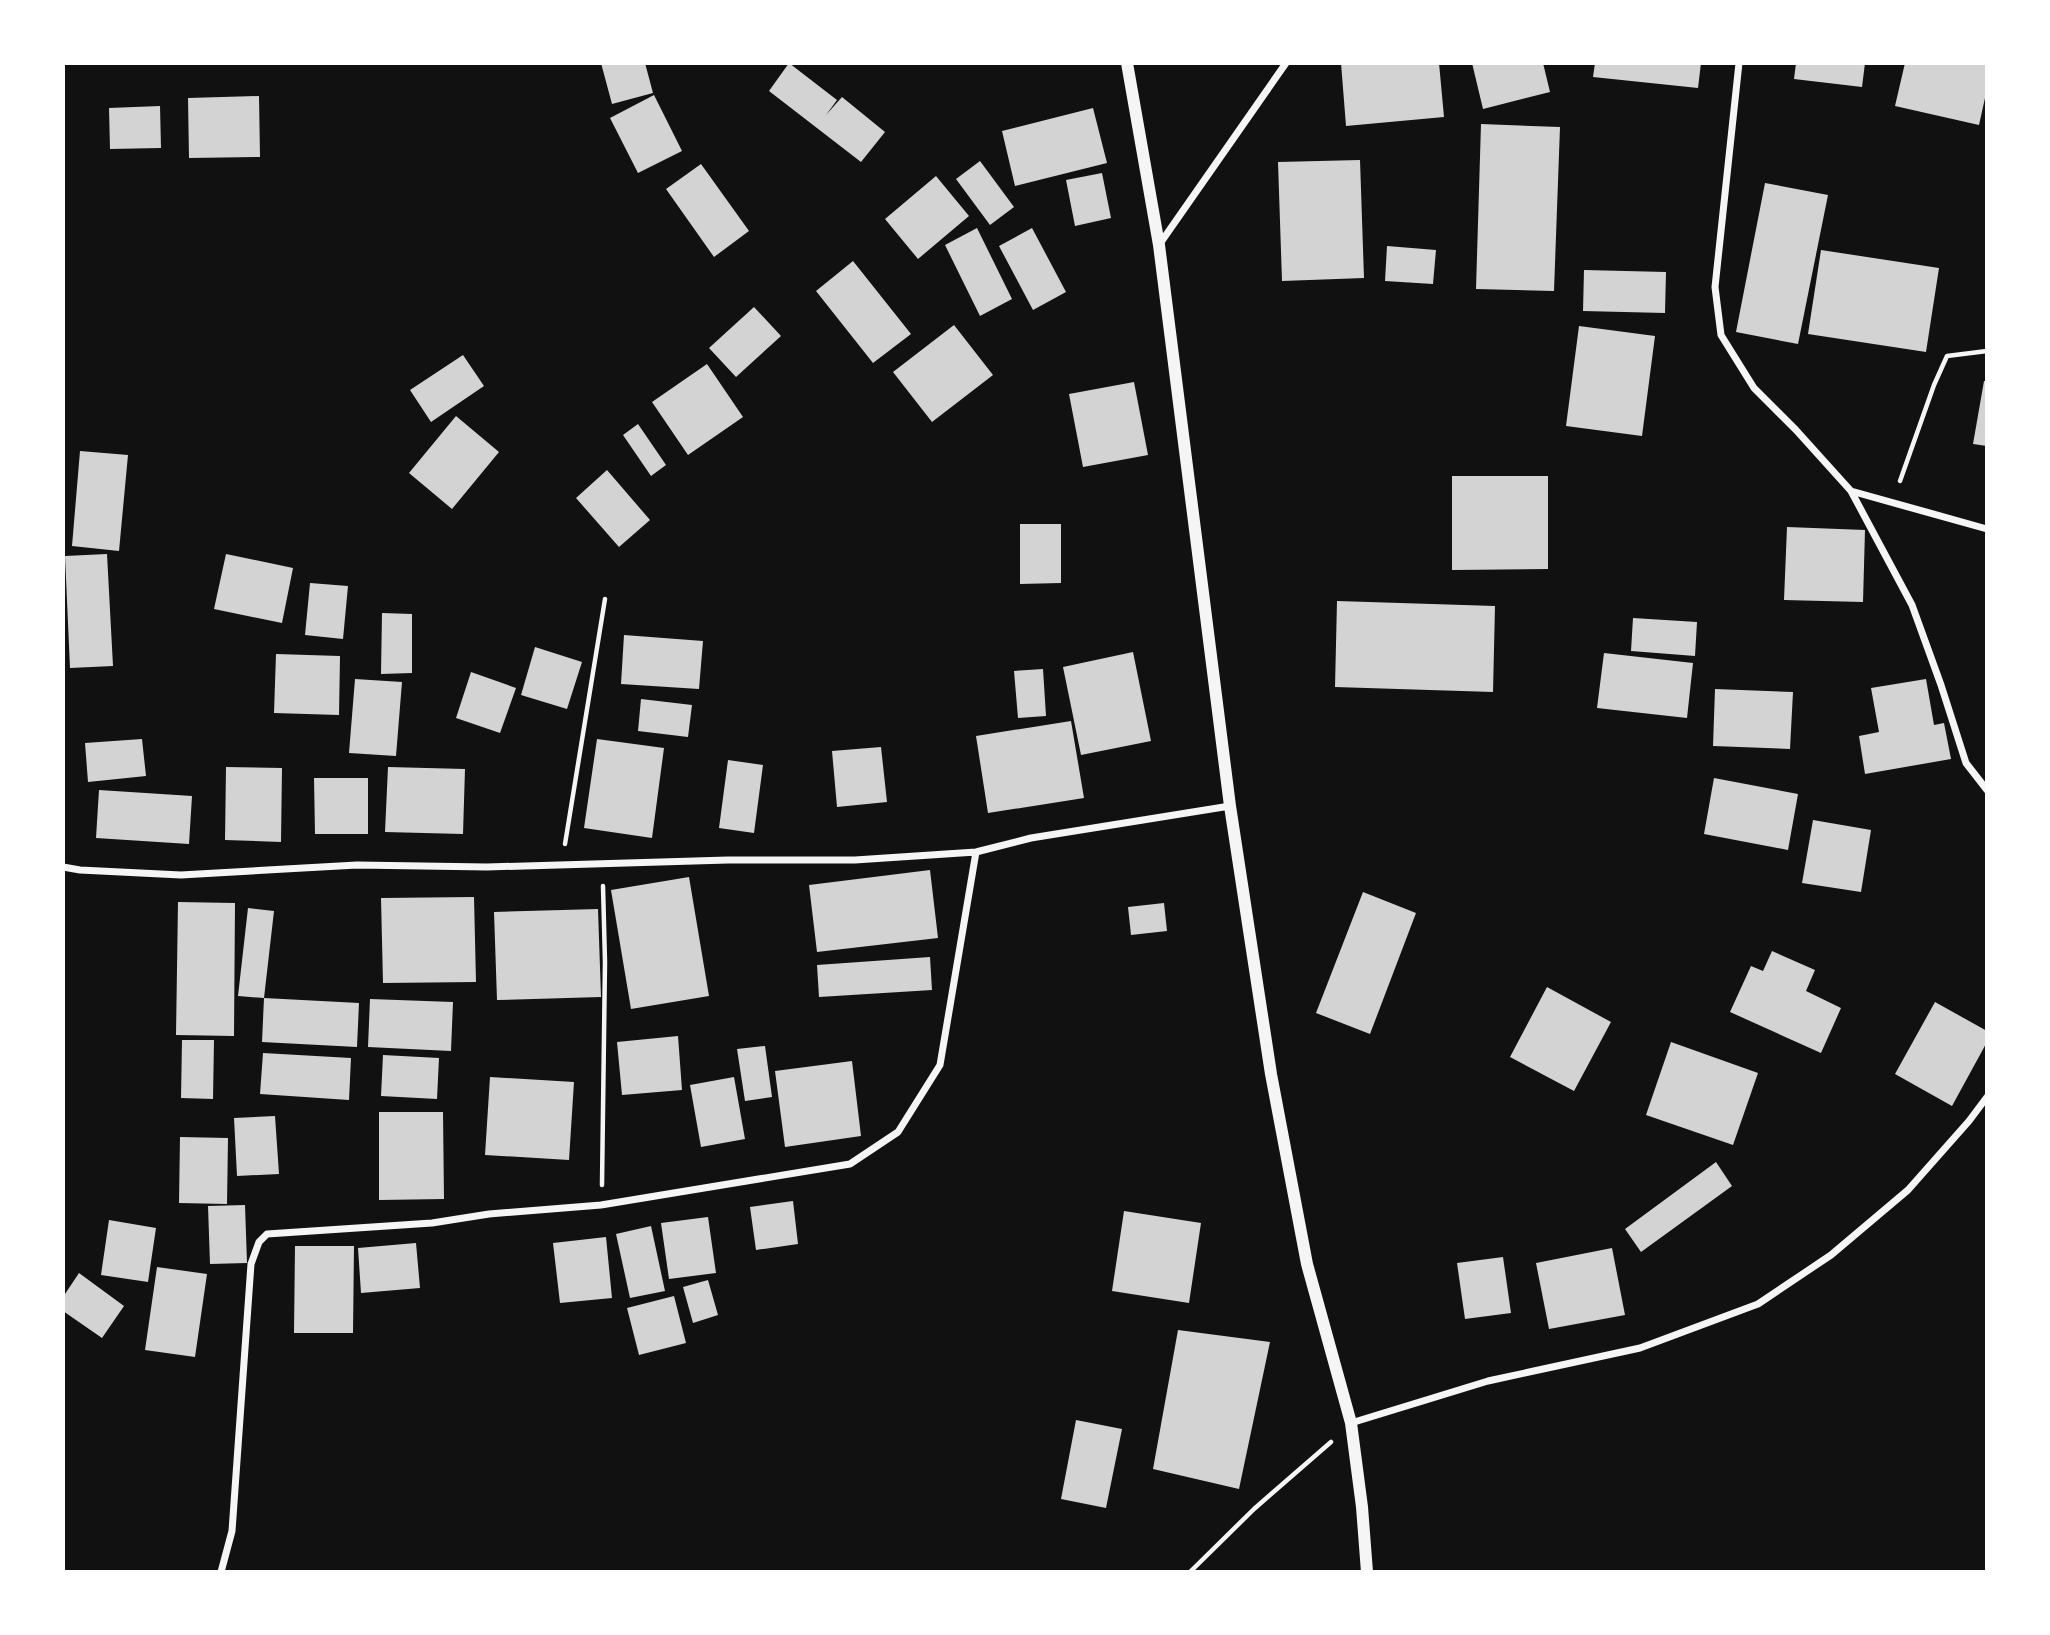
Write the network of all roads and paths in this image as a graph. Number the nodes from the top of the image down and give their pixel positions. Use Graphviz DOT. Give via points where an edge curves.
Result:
graph roads {
  1 [pos="1126,63"];
  2 [pos="1286,63"];
  3 [pos="1739,63"];
  4 [pos="1159,244"];
  5 [pos="1987,351"];
  6 [pos="1851,491"];
  7 [pos="1892,502"];
  8 [pos="1987,528"];
  9 [pos="605,599"];
  10 [pos="1987,790"];
  11 [pos="1230,806"];
  12 [pos="976,852"];
  13 [pos="604,864"];
  14 [pos="562,866"];
  15 [pos="63,867"];
  16 [pos="1987,1097"];
  17 [pos="601,1205"];
  18 [pos="1352,1423"];
  19 [pos="221,1572"];
  20 [pos="1190,1572"];
  21 [pos="1367,1572"];
  1 -- 4 [label="street"];
  2 -- 4 [label="street"];
  3 -- 6 [label="street" via="1715,287 1721,335 1754,388"];
  4 -- 11 [label="street"];
  5 -- 7 [label="path" via="1947,356"];
  6 -- 7 [label="street"];
  6 -- 10 [label="street" via="1912,605 1966,763"];
  7 -- 8 [label="street"];
  9 -- 14 [label="path"];
  11 -- 12 [label="street" via="1031,838"];
  11 -- 18 [label="street" via="1271,1074 1307,1264"];
  12 -- 13 [label="street" via="855,860"];
  12 -- 17 [label="street" via="940,1065 898,1132 850,1164"];
  13 -- 14 [label="street"];
  13 -- 17 [label="path"];
  14 -- 15 [label="street" via="357,865 181,875"];
  16 -- 18 [label="street" via="1908,1190 1832,1255 1758,1304 1640,1348 1488,1381"];
  17 -- 19 [label="street" via="267,1234 251,1264 232,1531"];
  18 -- 20 [label="path"];
  18 -- 21 [label="street"];
}
